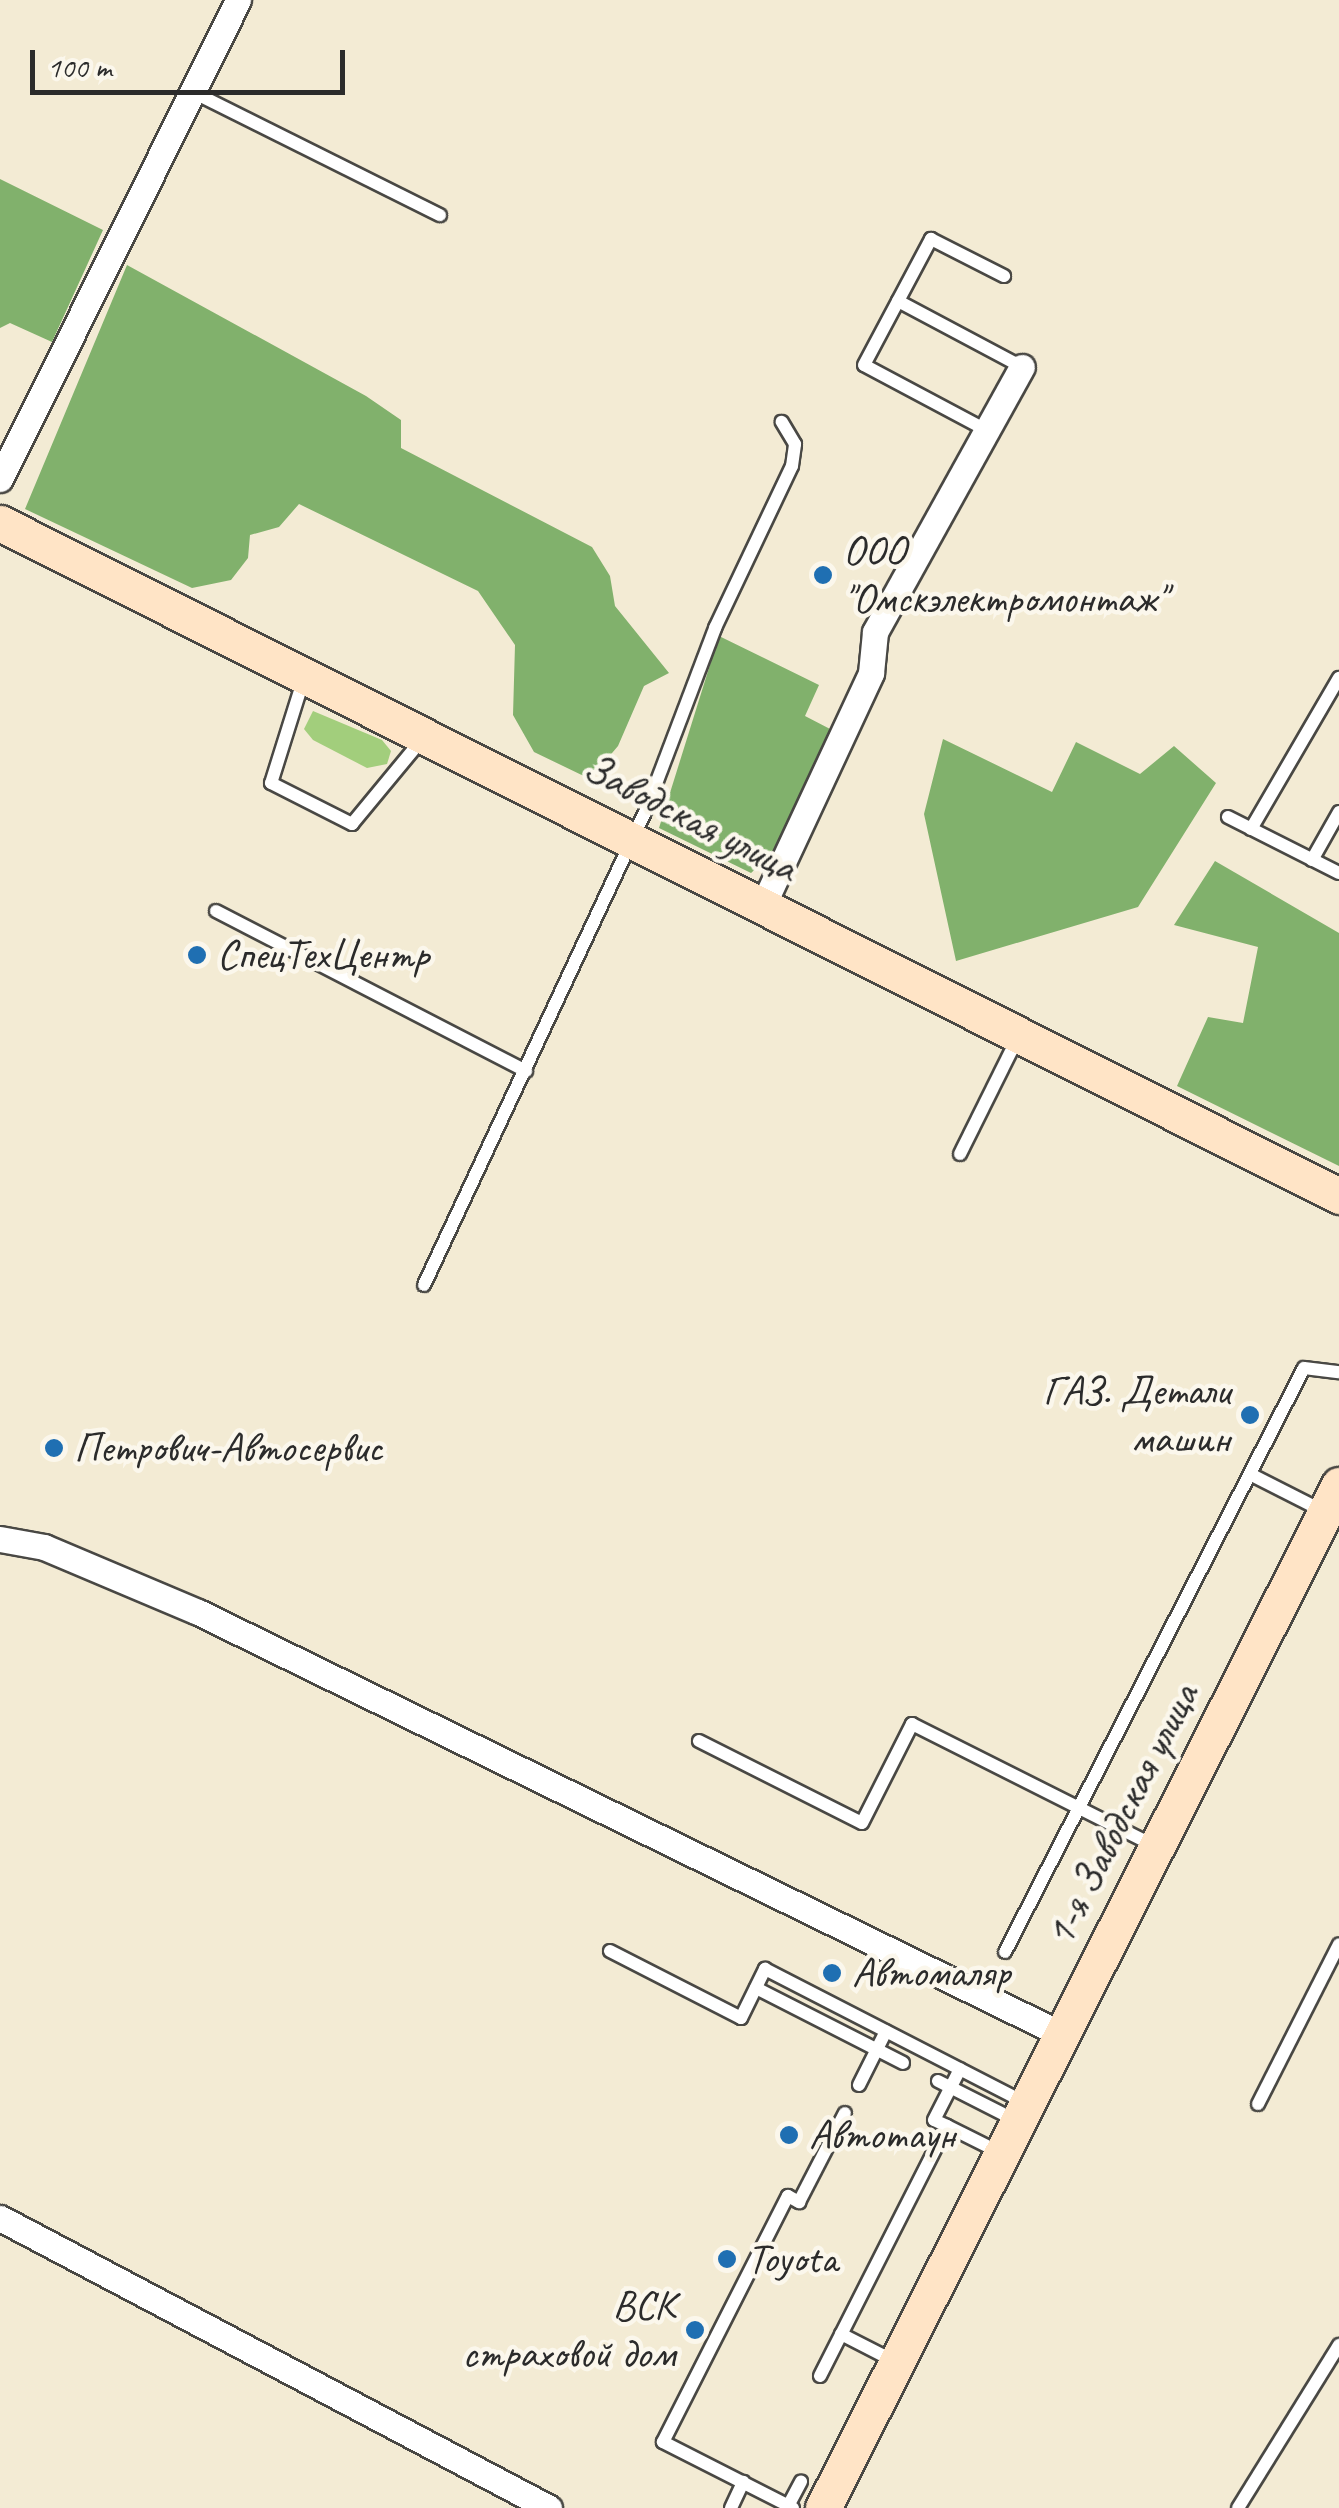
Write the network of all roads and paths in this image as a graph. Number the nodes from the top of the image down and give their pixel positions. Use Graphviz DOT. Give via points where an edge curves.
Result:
graph roads {
  1 [pos="238,0"];
  2 [pos="192,92"];
  3 [pos="440,216"];
  4 [pos="1004,276"];
  5 [pos="898,301"];
  6 [pos="1022,367"];
  7 [pos="782,422"];
  8 [pos="988,430"];
  9 [pos="0,479"];
  10 [pos="0,522"];
  11 [pos="305,675"];
  12 [pos="1339,678"];
  13 [pos="425,736"];
  14 [pos="1339,812"];
  15 [pos="1228,818"];
  16 [pos="1251,829"];
  17 [pos="633,840"];
  18 [pos="1312,860"];
  19 [pos="1339,873"];
  20 [pos="763,905"];
  21 [pos="216,911"];
  22 [pos="1020,1034"];
  23 [pos="526,1071"];
  24 [pos="960,1154"];
  25 [pos="1339,1196"];
  26 [pos="424,1285"];
  27 [pos="1339,1372"];
  28 [pos="1250,1474"];
  29 [pos="1332,1499"];
  30 [pos="0,1538"];
  31 [pos="699,1741"];
  32 [pos="1079,1808"];
  33 [pos="1158,1848"];
  34 [pos="1339,1944"];
  35 [pos="610,1950"];
  36 [pos="1005,1952"];
  37 [pos="756,1988"];
  38 [pos="886,2031"];
  39 [pos="1061,2034"];
  40 [pos="877,2050"];
  41 [pos="904,2063"];
  42 [pos="960,2069"];
  43 [pos="944,2084"];
  44 [pos="859,2085"];
  45 [pos="1258,2104"];
  46 [pos="1022,2112"];
  47 [pos="845,2113"];
  48 [pos="946,2126"];
  49 [pos="1001,2154"];
  50 [pos="0,2218"];
  51 [pos="841,2334"];
  52 [pos="1339,2345"];
  53 [pos="896,2362"];
  54 [pos="820,2376"];
  55 [pos="743,2482"];
  56 [pos="798,2502"];
  57 [pos="549,2508"];
  58 [pos="731,2508"];
  59 [pos="1238,2508"];
  1 -- 2 [label="street"];
  2 -- 3 [label="lane"];
  2 -- 9 [label="street"];
  4 -- 5 [label="lane" via="931,239"];
  5 -- 6 [label="lane"];
  5 -- 8 [label="lane" via="864,365"];
  6 -- 8 [label="street"];
  7 -- 17 [label="lane" via="794,444 792,466 715,628"];
  8 -- 20 [label="street" via="875,632 871,672"];
  10 -- 11 [label="main road, Заводская улица"];
  11 -- 13 [label="main road, Заводская улица"];
  11 -- 13 [label="lane" via="271,783 352,824"];
  12 -- 16 [label="lane"];
  13 -- 17 [label="main road, Заводская улица"];
  14 -- 18 [label="lane"];
  15 -- 16 [label="lane"];
  16 -- 18 [label="lane"];
  17 -- 20 [label="main road, Заводская улица"];
  17 -- 23 [label="lane"];
  18 -- 19 [label="lane"];
  20 -- 22 [label="main road, Заводская улица"];
  21 -- 23 [label="lane"];
  22 -- 24 [label="lane"];
  22 -- 25 [label="main road, Заводская улица"];
  23 -- 26 [label="lane"];
  27 -- 28 [label="lane" via="1304,1368"];
  28 -- 29 [label="lane"];
  28 -- 32 [label="lane"];
  29 -- 33 [label="main road, 1-я Заводская улица"];
  30 -- 39 [label="street" via="44,1547 198,1612"];
  31 -- 32 [label="lane" via="862,1823 912,1724"];
  32 -- 33 [label="lane"];
  32 -- 36 [label="lane"];
  33 -- 39 [label="main road, 1-я Заводская улица"];
  34 -- 45 [label="lane"];
  35 -- 37 [label="lane" via="741,2018"];
  37 -- 38 [label="lane" via="766,1969"];
  37 -- 40 [label="lane"];
  38 -- 40 [label="lane"];
  38 -- 42 [label="lane"];
  39 -- 46 [label="main road, 1-я Заводская улица"];
  40 -- 41 [label="lane"];
  40 -- 44 [label="lane"];
  42 -- 43 [label="lane"];
  42 -- 46 [label="lane"];
  43 -- 46 [label="lane"];
  43 -- 48 [label="lane" via="934,2120"];
  46 -- 49 [label="main road, 1-я Заводская улица"];
  47 -- 55 [label="lane" via="799,2202 788,2196 663,2442"];
  48 -- 49 [label="lane"];
  48 -- 51 [label="lane"];
  49 -- 53 [label="main road, 1-я Заводская улица"];
  50 -- 57 [label="street"];
  51 -- 53 [label="lane"];
  51 -- 54 [label="lane"];
  52 -- 59 [label="lane"];
  53 -- 56 [label="main road, 1-я Заводская улица"];
  55 -- 56 [label="lane"];
  55 -- 58 [label="lane"];
}
